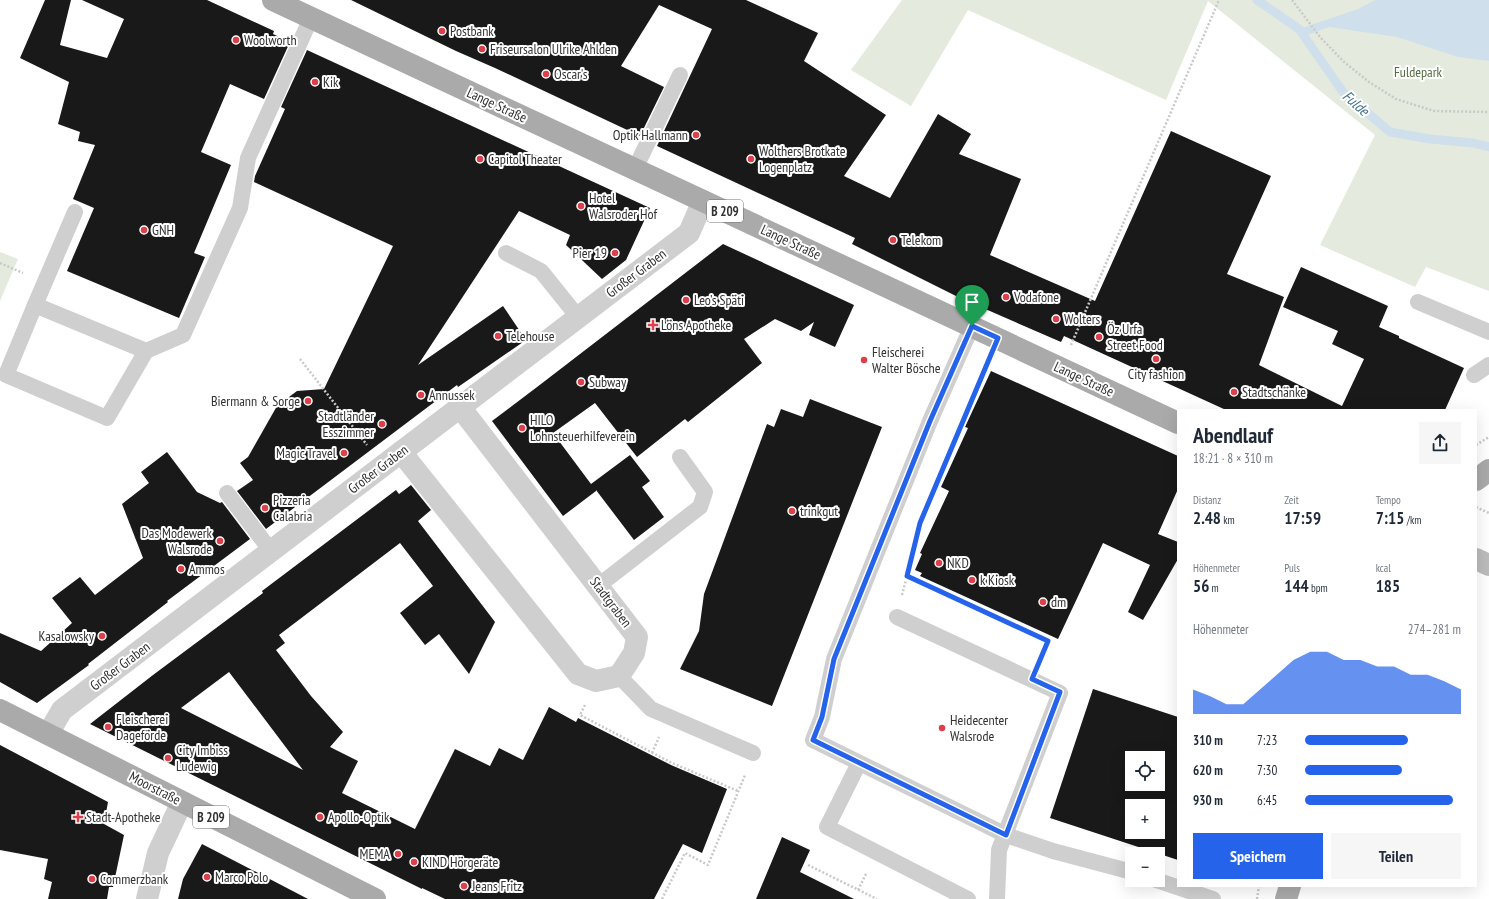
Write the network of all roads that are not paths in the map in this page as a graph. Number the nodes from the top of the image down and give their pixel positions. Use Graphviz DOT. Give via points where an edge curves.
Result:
graph roads {
  1 [pos="272,0"];
  2 [pos="311,18"];
  3 [pos="680,75"];
  4 [pos="635,170"];
  5 [pos="703,201"];
  6 [pos="75,212"];
  7 [pos="506,253"];
  8 [pos="1418,302"];
  9 [pos="35,305"];
  10 [pos="578,317"];
  11 [pos="972,326"];
  12 [pos="1489,332"];
  13 [pos="146,351"];
  14 [pos="1489,365"];
  15 [pos="1474,375"];
  16 [pos="460,407"];
  17 [pos="1177,423"];
  18 [pos="401,452"];
  19 [pos="680,457"];
  20 [pos="1489,470"];
  21 [pos="1477,479"];
  22 [pos="227,493"];
  23 [pos="271,551"];
  24 [pos="1477,559"];
  25 [pos="1489,565"];
  26 [pos="598,586"];
  27 [pos="897,617"];
  28 [pos="619,676"];
  29 [pos="0,710"];
  30 [pos="48,734"];
  31 [pos="753,753"];
  32 [pos="859,763"];
  33 [pos="182,802"];
  34 [pos="1006,835"];
  35 [pos="1125,870"];
  36 [pos="1165,883"];
  37 [pos="1290,887"];
  38 [pos="147,899"];
  39 [pos="374,899"];
  40 [pos="968,899"];
  41 [pos="997,899"];
  42 [pos="1213,899"];
  43 [pos="1286,899"];
  1 -- 2 [label="main road, Lange Straße / B 209"];
  2 -- 4 [label="main road, Lange Straße / B 209"];
  2 -- 13 [label="lane" via="248,158 240,208 183,335"];
  3 -- 4 [label="lane"];
  4 -- 5 [label="main road, Lange Straße / B 209"];
  5 -- 10 [label="street, Großer Graben" via="689,233"];
  5 -- 11 [label="main road, Lange Straße / B 209"];
  6 -- 9 [label="lane"];
  7 -- 10 [label="lane" via="541,271"];
  8 -- 12 [label="lane"];
  9 -- 13 [label="lane"];
  9 -- 13 [label="lane" via="6,375 107,418"];
  10 -- 16 [label="street, Großer Graben"];
  11 -- 17 [label="main road, Lange Straße / B 209"];
  11 -- 32 [label="lane" via="930,421 834,659 822,717 813,740"];
  14 -- 15 [label="lane"];
  16 -- 18 [label="street, Großer Graben"];
  16 -- 26 [label="street, Stadtgraben"];
  18 -- 23 [label="street, Großer Graben"];
  18 -- 28 [label="street" via="578,674 596,681"];
  19 -- 26 [label="lane" via="705,492 700,507"];
  20 -- 21 [label="main road"];
  22 -- 23 [label="lane"];
  23 -- 30 [label="street, Großer Graben" via="62,710"];
  24 -- 25 [label="street"];
  26 -- 28 [label="street, Stadtgraben" via="637,637 634,653"];
  27 -- 34 [label="lane" via="1060,692"];
  28 -- 31 [label="lane" via="651,709"];
  29 -- 30 [label="main road, Moorstraße / B 209"];
  30 -- 33 [label="main road, Moorstraße / B 209"];
  32 -- 34 [label="lane"];
  32 -- 40 [label="lane" via="827,827"];
  33 -- 38 [label="street" via="158,853"];
  33 -- 39 [label="main road, Moorstraße / B 209"];
  34 -- 35 [label="lane" via="1053,851"];
  34 -- 41 [label="lane" via="999,850"];
  36 -- 42 [label="lane"];
  37 -- 43 [label="main road"];
}
